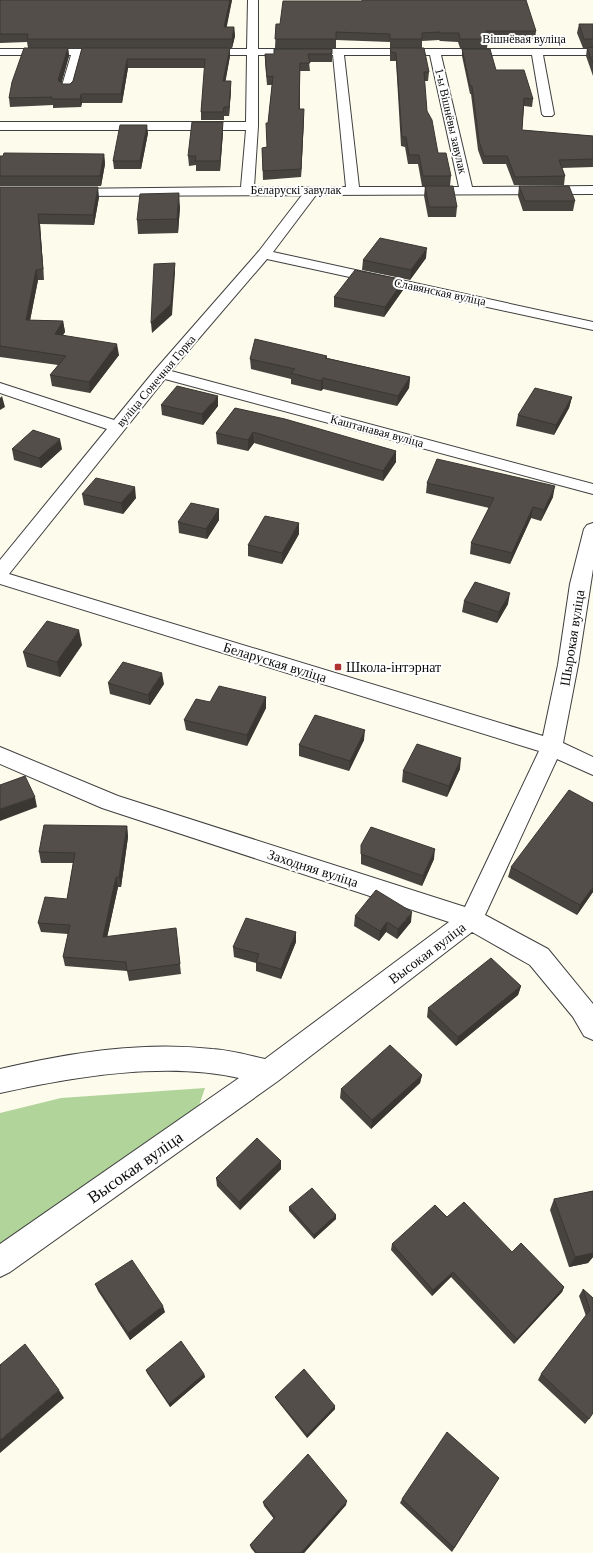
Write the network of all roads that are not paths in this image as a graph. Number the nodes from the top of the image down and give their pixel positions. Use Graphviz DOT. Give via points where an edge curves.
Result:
graph roads {
  1 [pos="253,0"];
  2 [pos="0,52"];
  3 [pos="77,52"];
  4 [pos="125,52"];
  5 [pos="188,52"];
  6 [pos="252,52"];
  7 [pos="338,52"];
  8 [pos="435,52"];
  9 [pos="537,52"];
  10 [pos="593,52"];
  11 [pos="67,89"];
  12 [pos="548,114"];
  13 [pos="0,126"];
  14 [pos="252,126"];
  15 [pos="313,190"];
  16 [pos="353,190"];
  17 [pos="466,190"];
  18 [pos="593,190"];
  19 [pos="246,191"];
  20 [pos="56,192"];
  21 [pos="264,254"];
  22 [pos="593,326"];
  23 [pos="161,373"];
  24 [pos="0,388"];
  25 [pos="118,427"];
  26 [pos="593,489"];
  27 [pos="593,529"];
  28 [pos="0,573"];
  29 [pos="0,578"];
  30 [pos="586,586"];
  31 [pos="552,747"];
  32 [pos="0,755"];
  33 [pos="593,767"];
  34 [pos="471,919"];
  35 [pos="593,1028"];
  36 [pos="269,1072"];
  37 [pos="0,1081"];
  38 [pos="0,1262"];
  1 -- 6 [label="street"];
  2 -- 3 [label="street"];
  3 -- 4 [label="street"];
  3 -- 11 [label="street"];
  5 -- 6 [label="street, Вішнёвая вуліца"];
  6 -- 7 [label="street, Вішнёвая вуліца"];
  6 -- 14 [label="street"];
  7 -- 8 [label="street, Вішнёвая вуліца"];
  7 -- 16 [label="street"];
  8 -- 9 [label="street, Вішнёвая вуліца"];
  8 -- 17 [label="street, 1-ы Вішнёвы завулак"];
  9 -- 10 [label="street, Вішнёвая вуліца"];
  9 -- 12 [label="street"];
  13 -- 14 [label="street"];
  14 -- 19 [label="street"];
  15 -- 16 [label="street, Беларускі завулак"];
  15 -- 19 [label="street, Беларускі завулак"];
  15 -- 21 [label="street, вуліца Сонечная Горка"];
  16 -- 17 [label="street, Беларускі завулак"];
  17 -- 18 [label="street, Беларускі завулак"];
  19 -- 20 [label="street, Беларускі завулак"];
  21 -- 22 [label="street, Славянская вуліца"];
  21 -- 23 [label="street, вуліца Сонечная Горка"];
  23 -- 25 [label="street, вуліца Сонечная Горка"];
  23 -- 26 [label="street, Каштанавая вуліца"];
  24 -- 25 [label="street"];
  25 -- 28 [label="street, вуліца Сонечная Горка"];
  27 -- 30 [label="street, Шырокая вуліца"];
  29 -- 31 [label="street, Беларуская вуліца"];
  30 -- 31 [label="street, Шырокая вуліца"];
  31 -- 33 [label="street, Беларуская вуліца"];
  31 -- 34 [label="street, Высокая вуліца"];
  32 -- 34 [label="street, Заходняя вуліца" via="110,802"];
  34 -- 35 [label="street, Заходняя вуліца" via="539,957 582,1009"];
  34 -- 36 [label="street, Высокая вуліца"];
  36 -- 37 [label="street" via="204,1060 118,1060 35,1072"];
  36 -- 38 [label="street, Высокая вуліца"];
}
